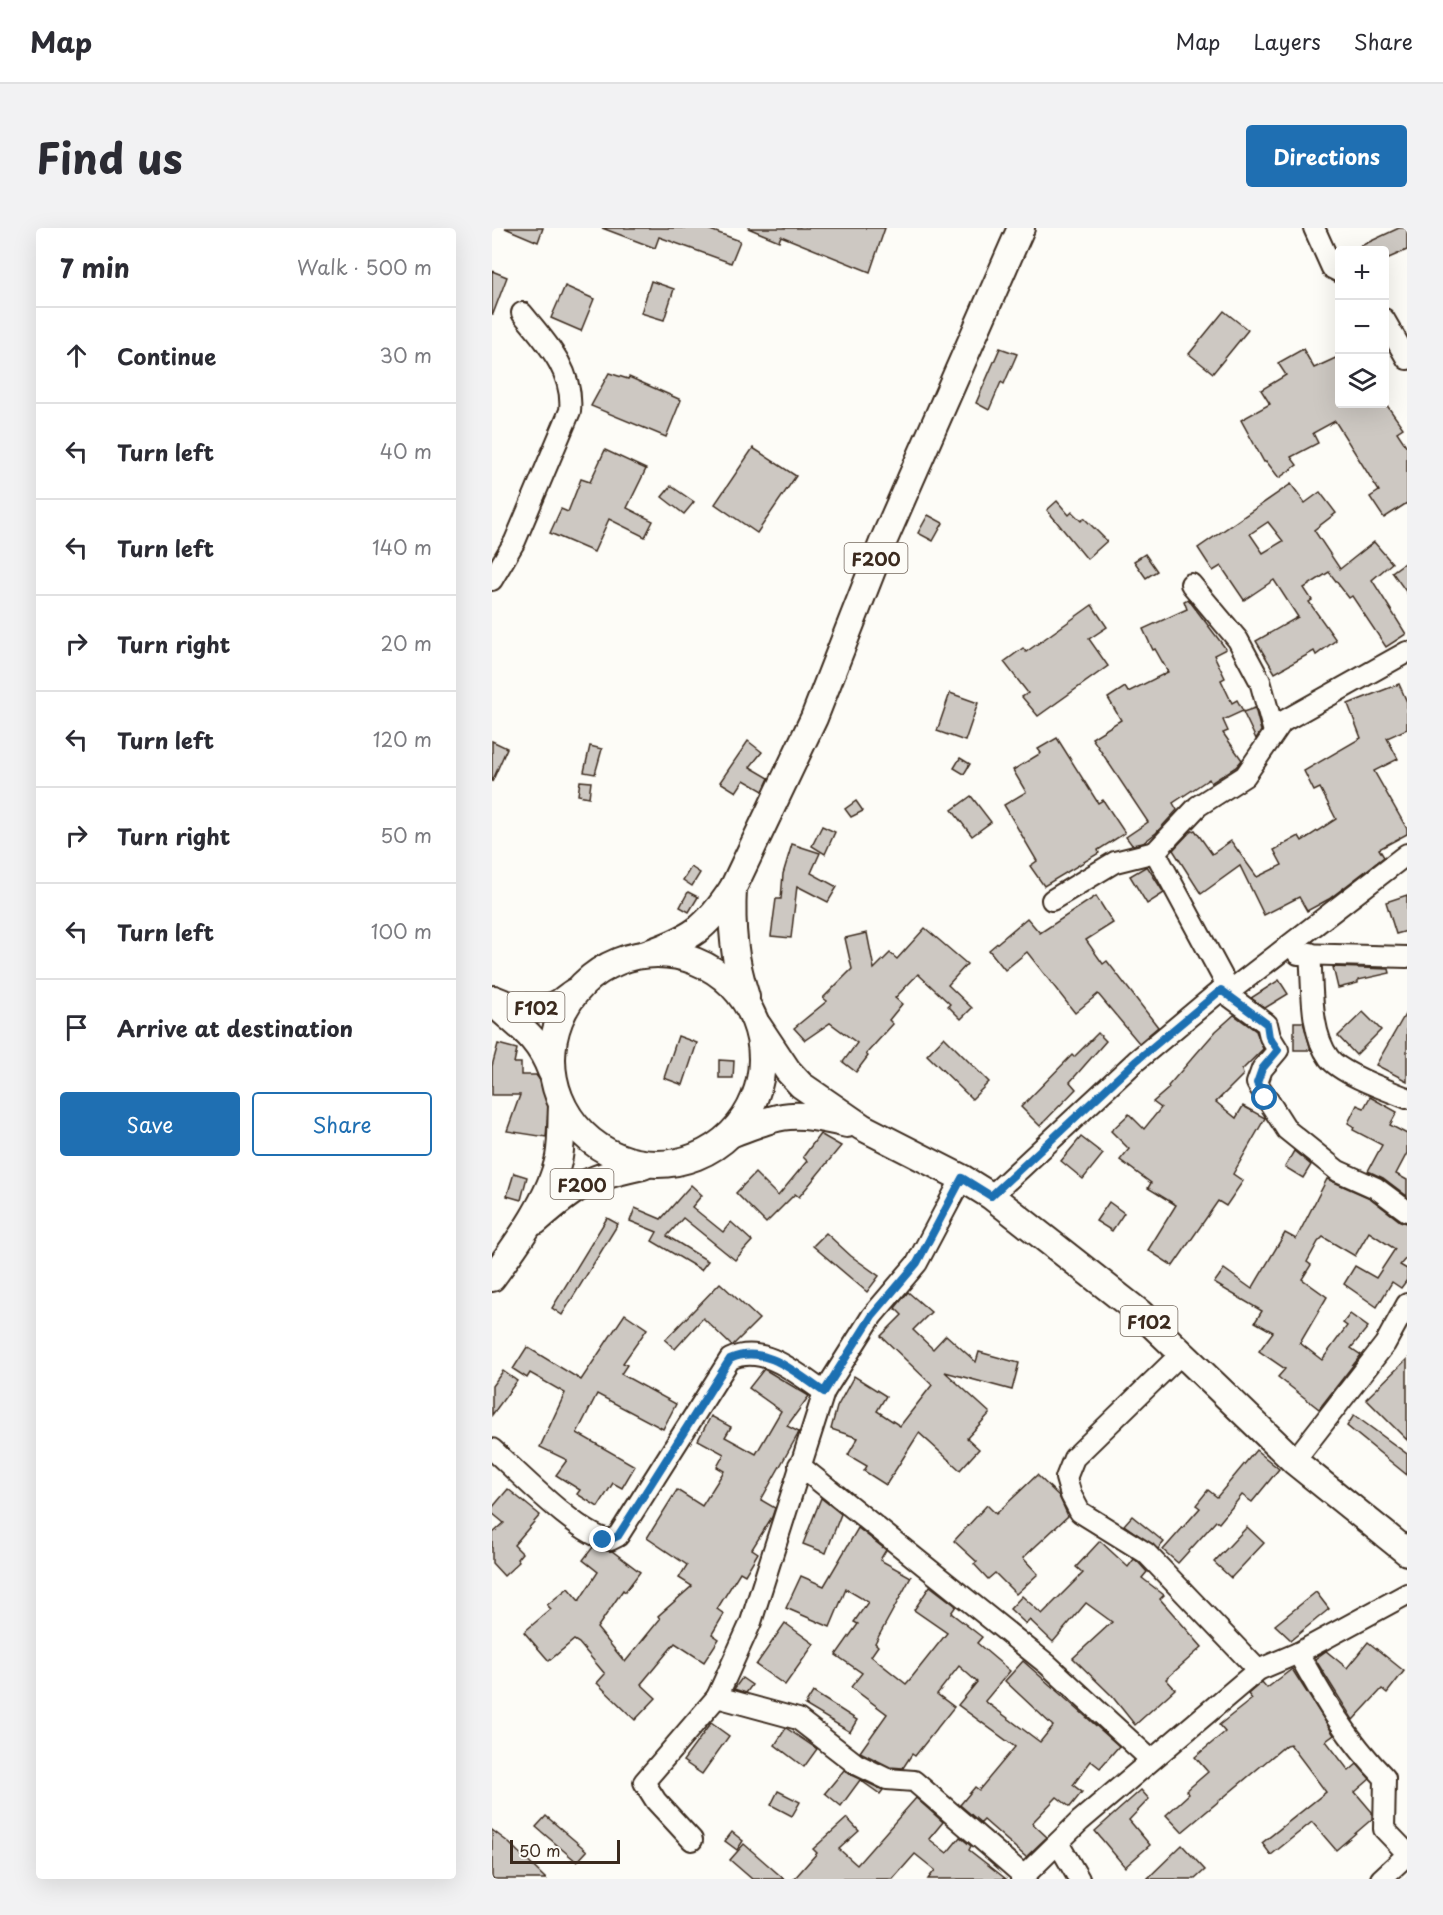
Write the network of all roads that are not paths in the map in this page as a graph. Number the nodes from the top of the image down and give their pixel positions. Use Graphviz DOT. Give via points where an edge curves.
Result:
graph roads {
  1 [pos="1021,228"];
  2 [pos="1314,228"];
  3 [pos="1335,270"];
  4 [pos="522,312"];
  5 [pos="1389,328"];
  6 [pos="1407,359"];
  7 [pos="492,580"];
  8 [pos="1191,584"];
  9 [pos="1407,652"];
  10 [pos="1274,732"];
  11 [pos="1155,852"];
  12 [pos="1407,854"];
  13 [pos="733,888"];
  14 [pos="1052,900"];
  15 [pos="1310,953"];
  16 [pos="646,954"];
  17 [pos="1280,954"];
  18 [pos="1407,957"];
  19 [pos="577,990"];
  20 [pos="1226,990"];
  21 [pos="492,1000"];
  22 [pos="753,1015"];
  23 [pos="552,1076"];
  24 [pos="1407,1098"];
  25 [pos="562,1106"];
  26 [pos="862,1127"];
  27 [pos="733,1133"];
  28 [pos="650,1164"];
  29 [pos="962,1178"];
  30 [pos="991,1196"];
  31 [pos="1407,1211"];
  32 [pos="527,1229"];
  33 [pos="492,1278"];
  34 [pos="1407,1304"];
  35 [pos="1183,1352"];
  36 [pos="824,1392"];
  37 [pos="492,1449"];
  38 [pos="1294,1461"];
  39 [pos="799,1465"];
  40 [pos="1407,1552"];
  41 [pos="1407,1594"];
  42 [pos="1298,1653"];
  43 [pos="1258,1670"];
  44 [pos="717,1697"];
  45 [pos="1150,1760"];
  46 [pos="692,1840"];
  47 [pos="1058,1843"];
  48 [pos="1407,1854"];
  49 [pos="1022,1877"];
  50 [pos="1078,1879"];
  51 [pos="1381,1879"];
  1 -- 13 [label="main road, F200" via="883,542 814,718"];
  2 -- 3 [label="street"];
  4 -- 7 [label="street" via="554,352 572,396 570,411 515,541"];
  5 -- 6 [label="street"];
  8 -- 10 [label="street" via="1238,640 1260,681"];
  9 -- 10 [label="street" via="1282,722"];
  10 -- 11 [label="street" via="1245,776 1198,806"];
  11 -- 14 [label="street" via="1115,862"];
  11 -- 20 [label="street"];
  12 -- 17 [label="street"];
  13 -- 16 [label="main road, F200" via="717,913 689,938"];
  13 -- 22 [label="main road, F200" via="731,933"];
  15 -- 17 [label="street"];
  15 -- 18 [label="street"];
  15 -- 24 [label="street" via="1317,1030 1329,1059 1358,1078"];
  16 -- 19 [label="main road" via="608,966"];
  16 -- 22 [label="main road" via="676,955 704,964 729,981"];
  17 -- 20 [label="street"];
  19 -- 21 [label="main road, F102" via="548,1006"];
  19 -- 23 [label="main road" via="555,1030"];
  20 -- 30 [label="street" via="1136,1061"];
  20 -- 31 [label="street" via="1267,1024 1269,1037 1278,1050 1262,1069 1257,1083 1287,1130 1338,1171 1376,1188"];
  21 -- 23 [label="main road, F102" via="527,1030"];
  22 -- 26 [label="main road, F102" via="801,1085"];
  22 -- 27 [label="main road" via="764,1054 761,1083 750,1110"];
  23 -- 25 [label="main road"];
  25 -- 28 [label="main road" via="584,1135 614,1156"];
  25 -- 32 [label="main road, F200" via="559,1156"];
  26 -- 27 [label="main road, F102" via="796,1114"];
  26 -- 29 [label="main road, F102"];
  27 -- 28 [label="main road" via="709,1152 680,1162"];
  28 -- 32 [label="main road, F200" via="595,1177 572,1189"];
  29 -- 30 [label="main road, F102"];
  29 -- 36 [label="street" via="917,1263 872,1316"];
  30 -- 35 [label="main road, F102" via="1140,1313"];
  32 -- 33 [label="main road, F200"];
  34 -- 38 [label="street" via="1385,1344"];
  35 -- 38 [label="main road, F102"];
  35 -- 43 [label="street" via="1074,1458 1066,1478 1080,1512 1146,1553"];
  36 -- 37 [label="street" via="769,1356 730,1359 618,1536 610,1540 592,1534 566,1516"];
  36 -- 39 [label="street"];
  38 -- 40 [label="main road, F102"];
  39 -- 44 [label="street" via="751,1622"];
  39 -- 45 [label="street" via="1047,1664"];
  41 -- 42 [label="street"];
  42 -- 43 [label="street"];
  42 -- 48 [label="street" via="1336,1721 1356,1749 1385,1778 1384,1829"];
  43 -- 45 [label="street"];
  44 -- 46 [label="street" via="644,1782"];
  44 -- 49 [label="street" via="798,1719 856,1764 887,1779 914,1781"];
  45 -- 47 [label="street"];
  47 -- 49 [label="street"];
  47 -- 50 [label="street"];
  48 -- 51 [label="street"];
}
